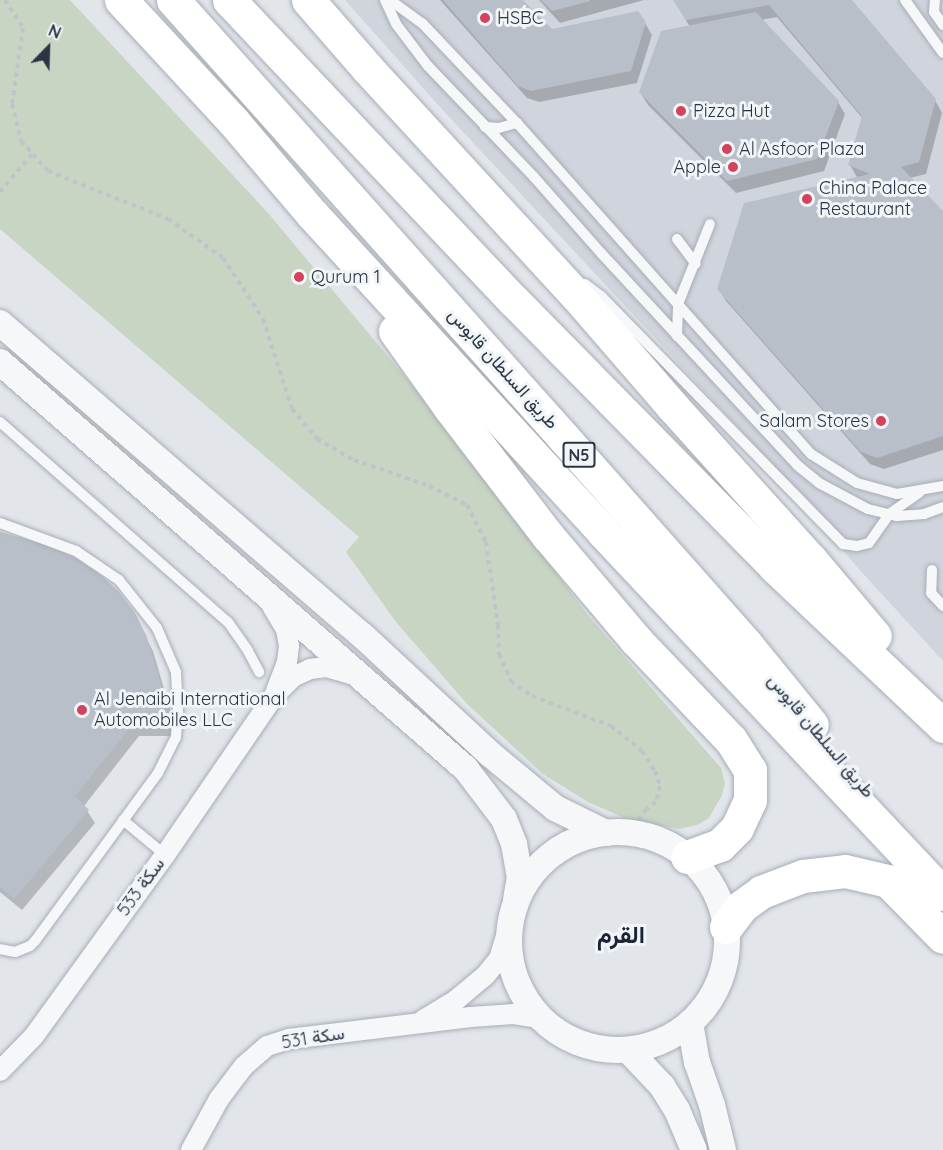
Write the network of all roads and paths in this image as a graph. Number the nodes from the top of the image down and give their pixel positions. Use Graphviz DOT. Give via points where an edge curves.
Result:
graph roads {
  1 [pos="4,0"];
  2 [pos="108,0"];
  3 [pos="121,0"];
  4 [pos="173,0"];
  5 [pos="308,0"];
  6 [pos="384,0"];
  7 [pos="390,0"];
  8 [pos="905,0"];
  9 [pos="935,0"];
  10 [pos="234,5"];
  11 [pos="943,24"];
  12 [pos="943,53"];
  13 [pos="233,121"];
  14 [pos="517,123"];
  15 [pos="485,127"];
  16 [pos="32,154"];
  17 [pos="0,192"];
  18 [pos="312,214"];
  19 [pos="510,224"];
  20 [pos="710,224"];
  21 [pos="677,238"];
  22 [pos="696,264"];
  23 [pos="678,304"];
  24 [pos="0,323"];
  25 [pos="677,336"];
  26 [pos="0,362"];
  27 [pos="0,422"];
  28 [pos="943,486"];
  29 [pos="920,492"];
  30 [pos="943,507"];
  31 [pos="889,514"];
  32 [pos="0,523"];
  33 [pos="932,570"];
  34 [pos="259,586"];
  35 [pos="943,606"];
  36 [pos="258,672"];
  37 [pos="368,680"];
  38 [pos="274,696"];
  39 [pos="943,718"];
  40 [pos="943,726"];
  41 [pos="123,820"];
  42 [pos="618,833"];
  43 [pos="165,855"];
  44 [pos="687,857"];
  45 [pos="943,881"];
  46 [pos="943,894"];
  47 [pos="516,899"];
  48 [pos="509,926"];
  49 [pos="726,927"];
  50 [pos="943,937"];
  51 [pos="0,949"];
  52 [pos="540,1018"];
  53 [pos="690,1023"];
  54 [pos="418,1024"];
  55 [pos="628,1050"];
  56 [pos="0,1071"];
  57 [pos="191,1150"];
  58 [pos="694,1150"];
  59 [pos="723,1150"];
  1 -- 16 [label="path" via="23,28 12,104 21,141"];
  2 -- 13 [label="highway"];
  3 -- 13 [label="highway"];
  4 -- 45 [label="highway, طريق السلطان قابوس / N5" via="738,636"];
  5 -- 19 [label="highway"];
  6 -- 15 [label="lane" via="396,24 428,66"];
  7 -- 14 [label="lane" via="422,23"];
  8 -- 12 [label="lane"];
  9 -- 11 [label="lane" via="934,12"];
  10 -- 40 [label="highway" via="514,301 774,566"];
  13 -- 18 [label="highway"];
  14 -- 15 [label="lane"];
  14 -- 23 [label="lane"];
  15 -- 25 [label="lane"];
  16 -- 17 [label="path"];
  16 -- 42 [label="path" via="48,171 168,219 223,258 263,319 292,409 317,439 354,460 429,486 467,505 486,542 499,654 511,681 532,696 611,726 642,751 655,771 660,786 656,802"];
  18 -- 44 [label="highway" via="450,408 549,536 635,639 731,740 750,770 750,800 737,828 720,844"];
  18 -- 46 [label="highway" via="602,531"];
  19 -- 31 [label="lane" via="601,296 843,544 869,543"];
  19 -- 39 [label="highway" via="811,560"];
  20 -- 22 [label="lane"];
  21 -- 22 [label="lane"];
  22 -- 23 [label="lane"];
  23 -- 25 [label="lane"];
  23 -- 29 [label="lane" via="811,454 857,483 897,494"];
  24 -- 42 [label="street" via="363,636 490,754 555,808"];
  25 -- 31 [label="lane" via="796,465 819,483 868,509"];
  26 -- 34 [label="street"];
  27 -- 36 [label="lane" via="228,622"];
  28 -- 29 [label="lane"];
  29 -- 31 [label="lane"];
  30 -- 31 [label="lane" via="924,514"];
  32 -- 41 [label="lane" via="76,551 119,580 157,628 176,672 176,737 158,774"];
  33 -- 35 [label="lane" via="932,593"];
  34 -- 37 [label="street"];
  34 -- 38 [label="street, سكة 533" via="286,629 289,646"];
  37 -- 38 [label="street, سكة 533" via="333,668 310,669 293,676"];
  37 -- 47 [label="street" via="466,769 504,819 520,877"];
  38 -- 43 [label="street, سكة 533"];
  41 -- 43 [label="lane"];
  41 -- 51 [label="lane" via="30,946 15,952"];
  42 -- 44 [label="street" via="663,842"];
  42 -- 47 [label="street" via="583,838 561,847 535,870"];
  43 -- 56 [label="street, سكة 533" via="34,1036"];
  44 -- 49 [label="street" via="713,888"];
  47 -- 48 [label="street"];
  48 -- 52 [label="street" via="514,976"];
  48 -- 54 [label="street, سكة 531" via="499,958 485,976"];
  49 -- 50 [label="highway" via="742,906 761,892 803,876 845,871 888,881"];
  49 -- 53 [label="street" via="723,969 711,998"];
  52 -- 54 [label="street, سكة 531" via="514,1014"];
  52 -- 55 [label="street" via="580,1044"];
  53 -- 55 [label="street" via="661,1041"];
  53 -- 59 [label="street"];
  54 -- 57 [label="street, سكة 531" via="289,1039 267,1046 244,1066 219,1099"];
  55 -- 58 [label="street" via="662,1086"];
}
